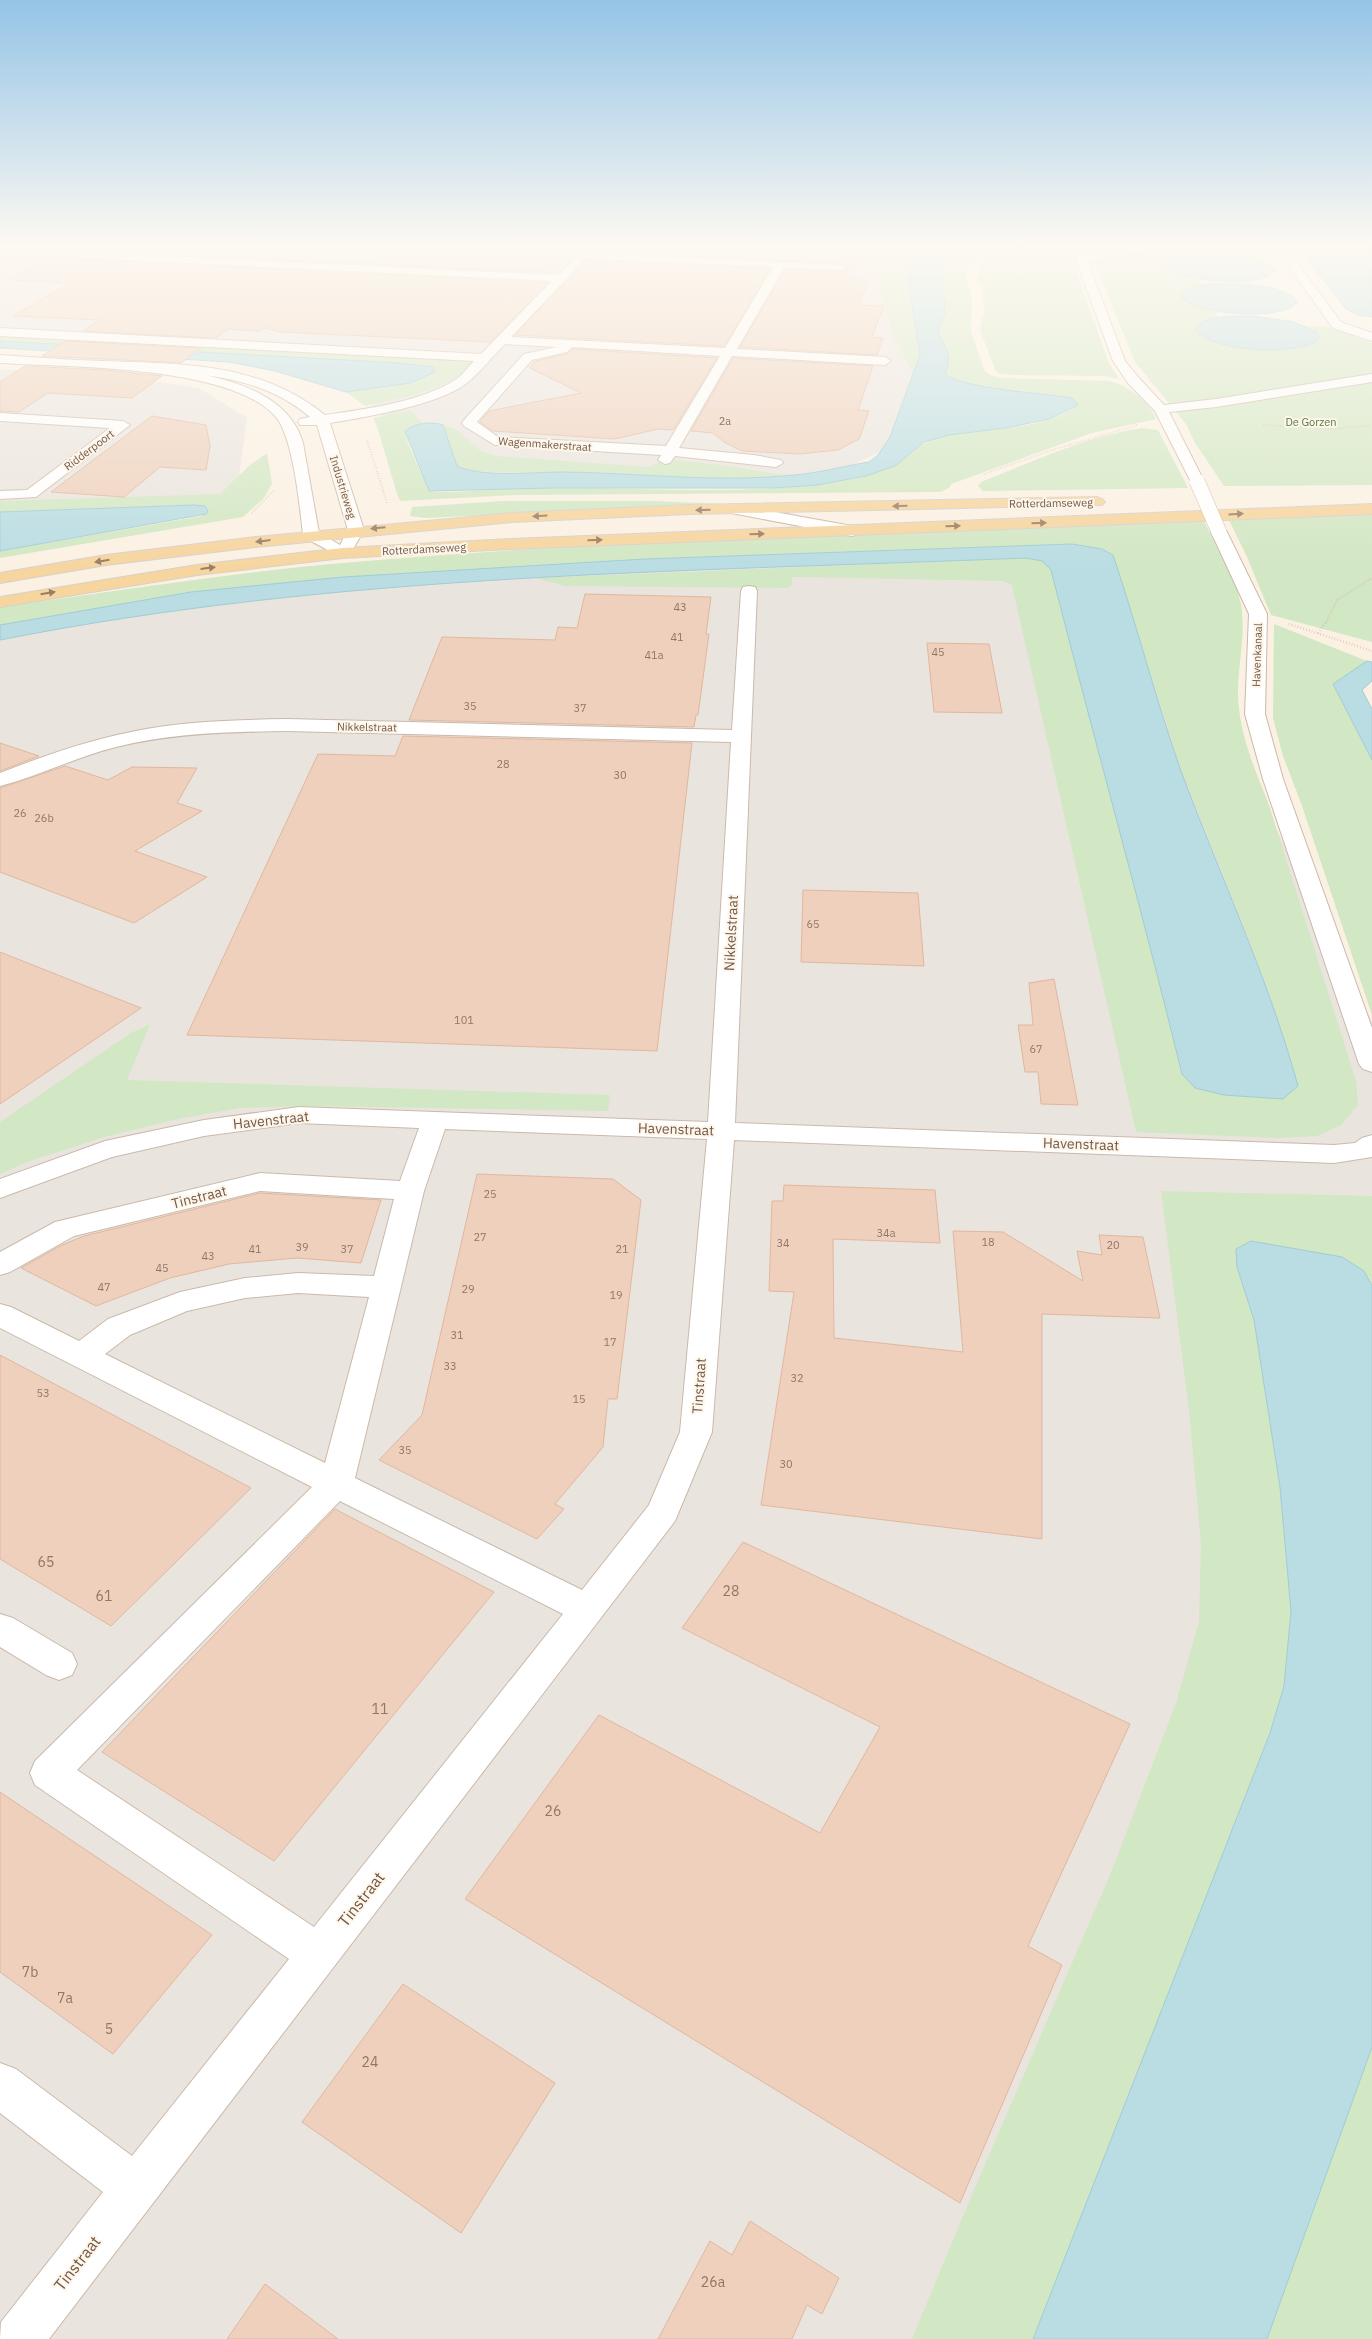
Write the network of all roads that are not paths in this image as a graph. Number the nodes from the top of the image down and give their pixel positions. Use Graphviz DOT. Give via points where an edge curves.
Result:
graph roads {
  1 [pos="377,352"];
  2 [pos="492,352"];
  3 [pos="550,352"];
  4 [pos="729,352"];
  5 [pos="732,352"];
  6 [pos="1116,352"];
  7 [pos="486,358"];
  8 [pos="0,359"];
  9 [pos="885,361"];
  10 [pos="107,365"];
  11 [pos="1372,378"];
  12 [pos="1161,409"];
  13 [pos="0,417"];
  14 [pos="322,420"];
  15 [pos="288,424"];
  16 [pos="668,456"];
  17 [pos="776,463"];
  18 [pos="0,495"];
  19 [pos="1372,495"];
  20 [pos="1326,496"];
  21 [pos="1222,498"];
  22 [pos="1193,499"];
  23 [pos="1116,501"];
  24 [pos="731,509"];
  25 [pos="1372,509"];
  26 [pos="356,530"];
  27 [pos="852,531"];
  28 [pos="312,535"];
  29 [pos="343,553"];
  30 [pos="0,578"];
  31 [pos="749,591"];
  32 [pos="0,602"];
  33 [pos="741,736"];
  34 [pos="0,780"];
  35 [pos="1372,1064"];
  36 [pos="436,1120"];
  37 [pos="721,1131"];
  38 [pos="1367,1147"];
  39 [pos="0,1189"];
  40 [pos="410,1191"];
  41 [pos="0,1265"];
  42 [pos="385,1287"];
  43 [pos="0,1315"];
  44 [pos="81,1356"];
  45 [pos="337,1483"];
  46 [pos="586,1610"];
  47 [pos="0,1629"];
  48 [pos="59,1664"];
  49 [pos="318,1954"];
  50 [pos="0,2085"];
  51 [pos="136,2188"];
  52 [pos="18,2339"];
  1 -- 7 [label="street"];
  2 -- 7 [label="street"];
  3 -- 16 [label="street, Wagenmakerstraat" via="528,357 469,423 495,441"];
  4 -- 16 [label="street"];
  5 -- 9 [label="street, Wagenmakerstraat"];
  6 -- 12 [label="street, Havenkanaal" via="1133,380"];
  7 -- 14 [label="street" via="463,380 427,397"];
  8 -- 10 [label="street"];
  10 -- 14 [label="street" via="165,367 234,376 289,393"];
  10 -- 15 [label="street" via="214,381 254,394 279,412"];
  11 -- 12 [label="street"];
  12 -- 35 [label="street, Havenkanaal, bridge" via="1258,614 1255,714 1273,779"];
  13 -- 18 [label="street, Ridderpoort" via="122,425 31,494"];
  14 -- 15 [label="street"];
  14 -- 26 [label="street, Industrieweg"];
  15 -- 28 [label="street" via="298,453"];
  16 -- 17 [label="street, Wagenmakerstraat" via="754,458"];
  19 -- 20 [label="main road"];
  21 -- 22 [label="main road"];
  23 -- 24 [label="main road, Rotterdamseweg, one-way"];
  24 -- 26 [label="main road, Rotterdamseweg, one-way" via="557,515"];
  24 -- 27 [label="street, Rotterdamseweg"];
  27 -- 25 [label="main road, Rotterdamseweg, one-way"];
  26 -- 28 [label="main road, Rotterdamseweg"];
  26 -- 29 [label="street, Industrieweg"];
  29 -- 27 [label="main road, Rotterdamseweg, one-way"];
  28 -- 29 [label="street"];
  28 -- 30 [label="main road, Rotterdamseweg, one-way" via="126,558"];
  32 -- 29 [label="main road, Rotterdamseweg, one-way" via="197,570"];
  31 -- 33 [label="street, Nikkelstraat"];
  33 -- 34 [label="street, Nikkelstraat" via="287,725 213,727 148,734 61,756"];
  33 -- 37 [label="street, Nikkelstraat"];
  36 -- 37 [label="street, Havenstraat"];
  36 -- 39 [label="street, Havenstraat" via="298,1115 204,1128 104,1150"];
  36 -- 40 [label="street"];
  37 -- 38 [label="street, Havenstraat" via="1334,1154"];
  37 -- 46 [label="street, Tinstraat" via="696,1432 663,1512"];
  40 -- 41 [label="street, Tinstraat" via="260,1182 65,1229"];
  40 -- 42 [label="street"];
  42 -- 44 [label="street" via="298,1283 245,1288 180,1302 119,1327"];
  42 -- 45 [label="street"];
  43 -- 44 [label="street"];
  44 -- 45 [label="street"];
  45 -- 46 [label="street"];
  45 -- 49 [label="street" via="49,1773"];
  46 -- 49 [label="street, Tinstraat"];
  47 -- 48 [label="street"];
  49 -- 51 [label="street, Tinstraat"];
  50 -- 51 [label="street"];
  51 -- 52 [label="street, Tinstraat"];
}
